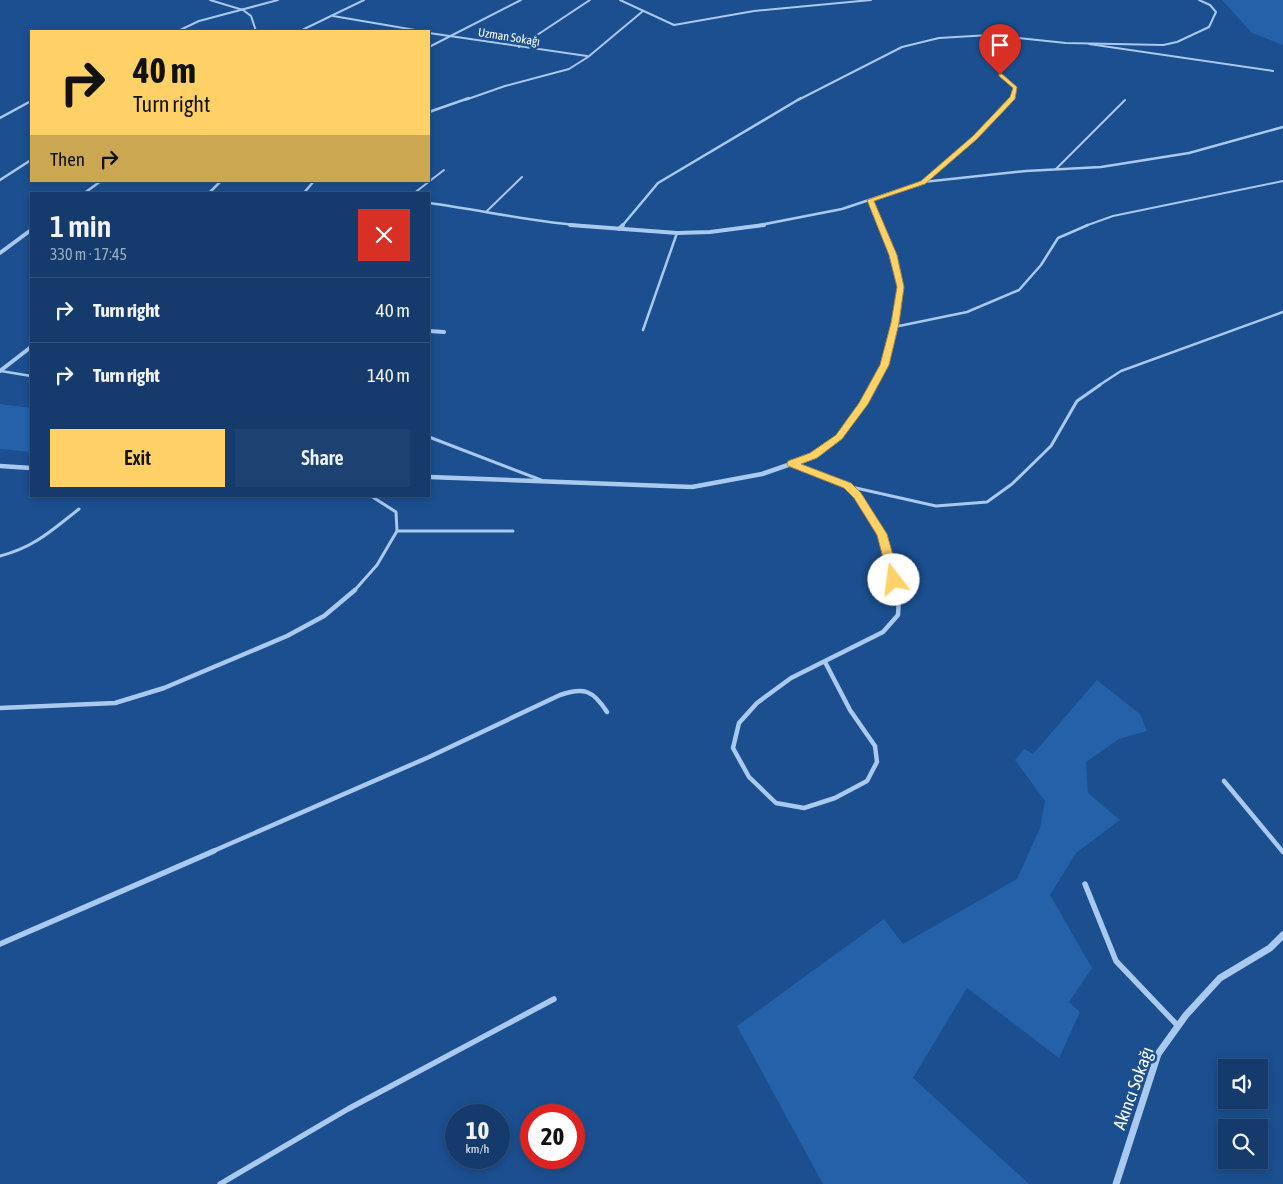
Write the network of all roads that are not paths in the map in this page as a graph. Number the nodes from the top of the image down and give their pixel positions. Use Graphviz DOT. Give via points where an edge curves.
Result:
graph roads {
  1 [pos="210,0"];
  2 [pos="278,0"];
  3 [pos="364,0"];
  4 [pos="521,0"];
  5 [pos="590,0"];
  6 [pos="620,0"];
  7 [pos="871,0"];
  8 [pos="1199,0"];
  9 [pos="243,10"];
  10 [pos="642,12"];
  11 [pos="333,16"];
  12 [pos="180,30"];
  13 [pos="256,30"];
  14 [pos="302,30"];
  15 [pos="415,30"];
  16 [pos="430,33"];
  17 [pos="449,36"];
  18 [pos="1085,43"];
  19 [pos="430,46"];
  20 [pos="518,47"];
  21 [pos="588,56"];
  22 [pos="1273,71"];
  23 [pos="1000,75"];
  24 [pos="1125,100"];
  25 [pos="30,102"];
  26 [pos="430,112"];
  27 [pos="0,118"];
  28 [pos="1283,127"];
  29 [pos="30,161"];
  30 [pos="1056,169"];
  31 [pos="444,170"];
  32 [pos="522,178"];
  33 [pos="0,180"];
  34 [pos="430,181"];
  35 [pos="1283,181"];
  36 [pos="100,182"];
  37 [pos="220,182"];
  38 [pos="313,182"];
  39 [pos="428,182"];
  40 [pos="923,182"];
  41 [pos="86,192"];
  42 [pos="210,192"];
  43 [pos="305,192"];
  44 [pos="416,192"];
  45 [pos="870,200"];
  46 [pos="430,203"];
  47 [pos="486,211"];
  48 [pos="619,229"];
  49 [pos="30,231"];
  50 [pos="677,233"];
  51 [pos="0,253"];
  52 [pos="1283,312"];
  53 [pos="894,327"];
  54 [pos="643,330"];
  55 [pos="430,331"];
  56 [pos="444,332"];
  57 [pos="30,348"];
  58 [pos="0,371"];
  59 [pos="30,376"];
  60 [pos="430,437"];
  61 [pos="792,464"];
  62 [pos="0,466"];
  63 [pos="30,468"];
  64 [pos="430,477"];
  65 [pos="546,482"];
  66 [pos="847,486"];
  67 [pos="373,497"];
  68 [pos="79,509"];
  69 [pos="397,531"];
  70 [pos="513,531"];
  71 [pos="0,556"];
  72 [pos="825,662"];
  73 [pos="0,708"];
  74 [pos="607,712"];
  75 [pos="1224,782"];
  76 [pos="1283,852"];
  77 [pos="1085,884"];
  78 [pos="1283,935"];
  79 [pos="0,944"];
  80 [pos="554,999"];
  81 [pos="1178,1026"];
  82 [pos="220,1184"];
  83 [pos="1116,1184"];
  1 -- 9 [label="street"];
  2 -- 9 [label="street"];
  3 -- 11 [label="street"];
  4 -- 17 [label="street"];
  5 -- 20 [label="street"];
  6 -- 10 [label="street"];
  7 -- 10 [label="street" via="759,11 674,25"];
  8 -- 18 [label="street" via="1216,12 1209,27 1177,42 1164,45"];
  9 -- 12 [label="street"];
  9 -- 13 [label="street" via="250,16"];
  10 -- 21 [label="street"];
  11 -- 14 [label="street"];
  11 -- 15 [label="street"];
  16 -- 17 [label="street, Uzman Sokağı"];
  17 -- 19 [label="street"];
  17 -- 20 [label="street, Uzman Sokağı"];
  18 -- 22 [label="lane"];
  18 -- 48 [label="street" via="982,35 921,40 902,47 758,122 658,183"];
  20 -- 21 [label="street, Uzman Sokağı"];
  21 -- 26 [label="street" via="569,69 505,86"];
  23 -- 40 [label="lane" via="1015,88 1013,98 975,138"];
  24 -- 30 [label="lane"];
  25 -- 27 [label="street"];
  28 -- 30 [label="street" via="1189,152 1101,168"];
  29 -- 33 [label="street"];
  30 -- 40 [label="street"];
  31 -- 34 [label="lane"];
  32 -- 47 [label="lane"];
  35 -- 53 [label="lane" via="1113,216 1078,228 1058,238 1041,265 1019,290 967,312"];
  36 -- 41 [label="street"];
  37 -- 42 [label="street"];
  38 -- 43 [label="street"];
  39 -- 44 [label="lane"];
  40 -- 45 [label="street"];
  45 -- 50 [label="street" via="775,223"];
  45 -- 53 [label="street" via="893,255 900,287"];
  46 -- 47 [label="street"];
  47 -- 48 [label="street" via="551,223"];
  48 -- 50 [label="street"];
  49 -- 51 [label="street"];
  50 -- 54 [label="lane"];
  52 -- 66 [label="lane" via="1121,372 1077,401 1051,446 1012,484 986,502 936,506"];
  53 -- 61 [label="street" via="885,365 839,437 814,456"];
  55 -- 56 [label="street"];
  57 -- 58 [label="street"];
  58 -- 59 [label="lane"];
  60 -- 65 [label="lane"];
  61 -- 65 [label="street" via="762,474 692,487"];
  61 -- 66 [label="lane"];
  62 -- 63 [label="street"];
  64 -- 65 [label="street"];
  66 -- 72 [label="lane" via="882,534 899,597 898,615 883,632"];
  67 -- 69 [label="lane" via="396,512"];
  68 -- 71 [label="lane" via="37,542"];
  69 -- 70 [label="lane"];
  69 -- 73 [label="lane" via="377,565 353,592 324,616 287,636 164,688 115,703"];
  72 -- 72 [label="lane" via="791,678 757,703 739,722 733,748 750,777 776,803 804,808 835,798 867,781 877,762 875,746 850,710"];
  74 -- 79 [label="lane" via="600,699 591,692 580,690 560,695 429,757"];
  75 -- 76 [label="lane"];
  77 -- 81 [label="lane" via="1116,961"];
  78 -- 81 [label="street, Akıncı Sokağı" via="1270,948 1220,978"];
  80 -- 82 [label="lane" via="348,1109"];
  81 -- 83 [label="street, Akıncı Sokağı" via="1158,1054"];
}
